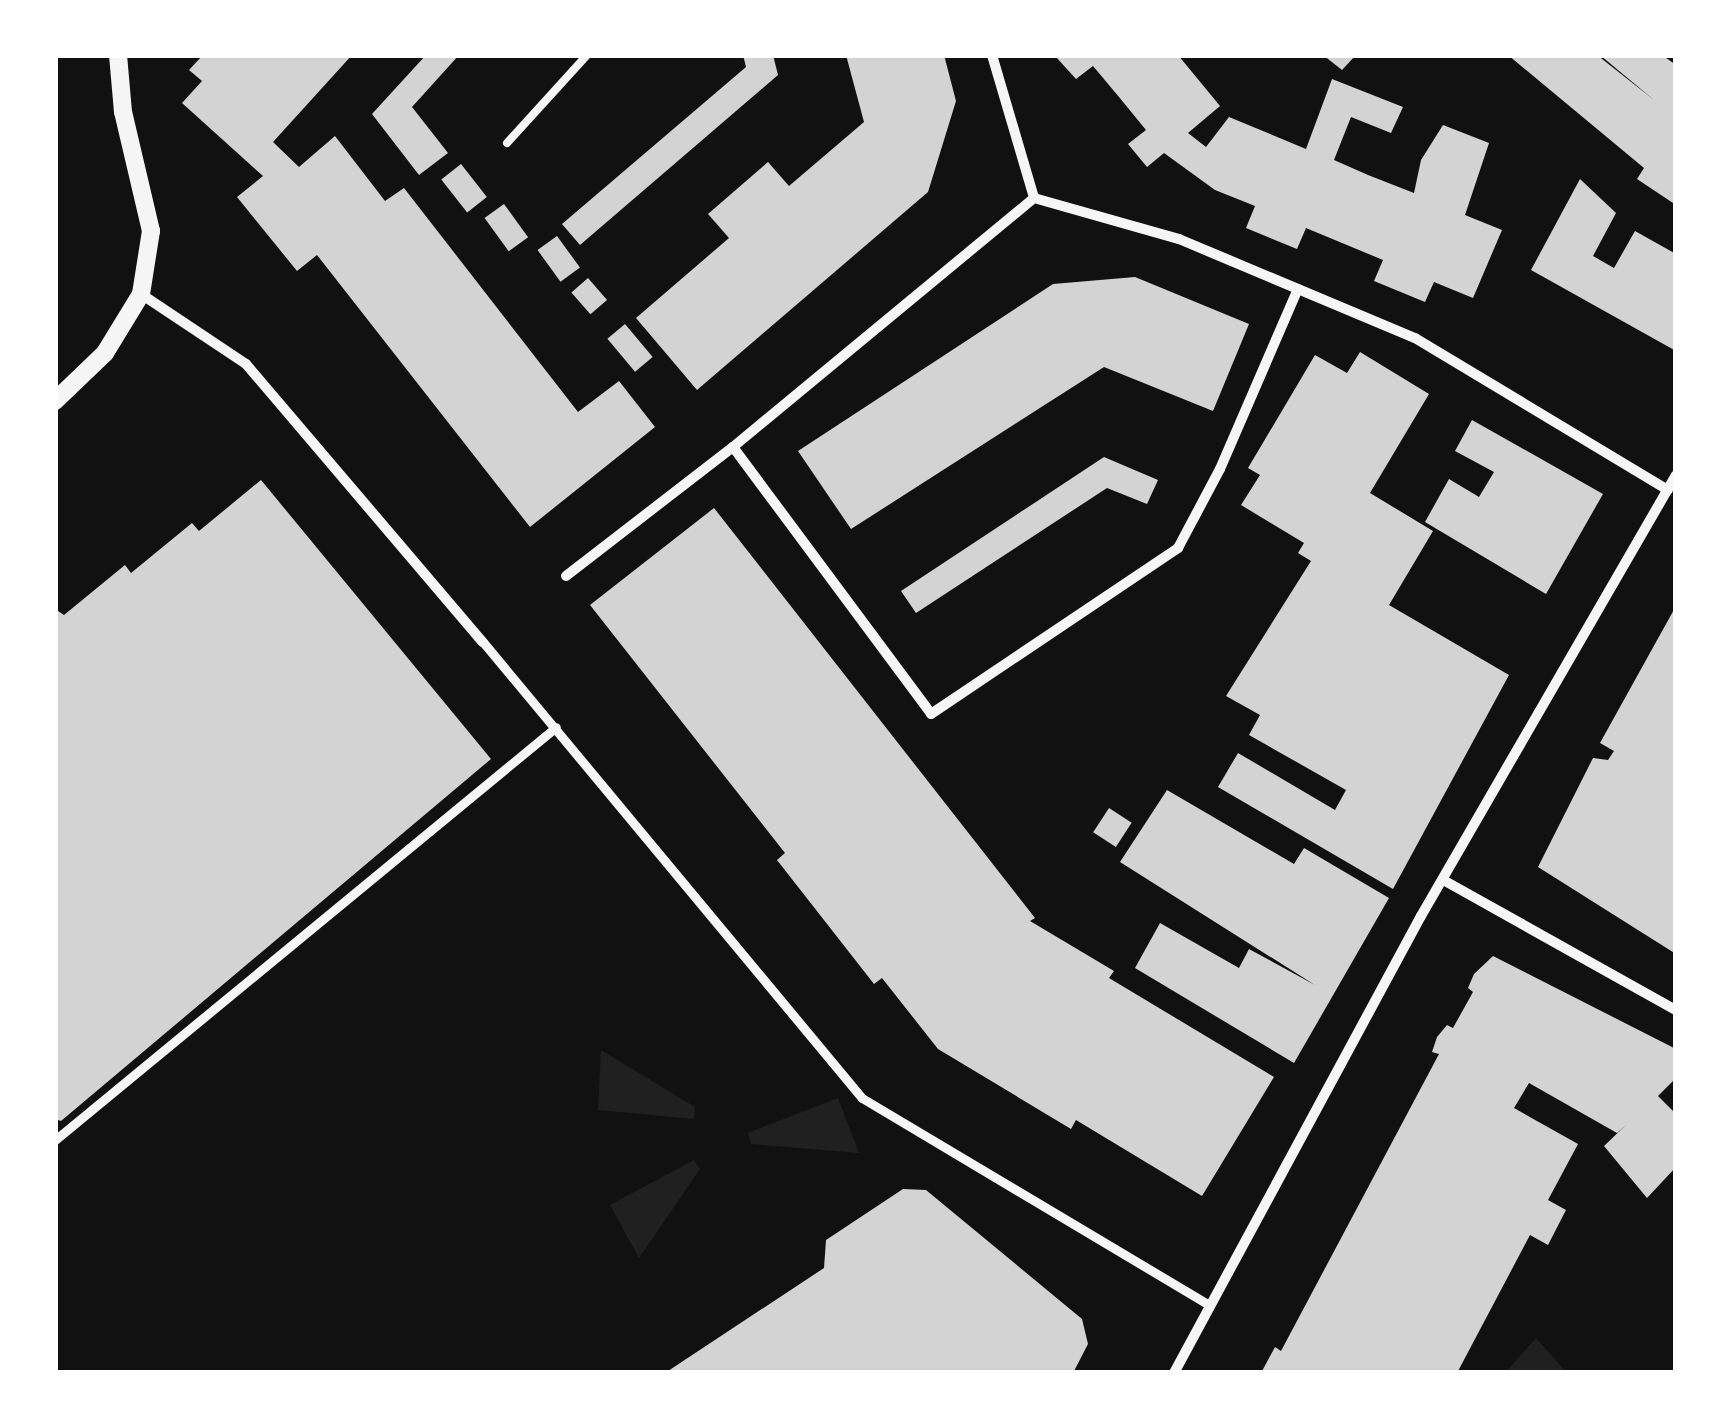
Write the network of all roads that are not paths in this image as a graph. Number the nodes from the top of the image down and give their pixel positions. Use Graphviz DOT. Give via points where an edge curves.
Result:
graph roads {
  1 [pos="118,55"];
  2 [pos="587,55"];
  3 [pos="992,55"];
  4 [pos="507,143"];
  5 [pos="1034,198"];
  6 [pos="1298,288"];
  7 [pos="140,294"];
  8 [pos="55,400"];
  9 [pos="733,447"];
  10 [pos="1676,476"];
  11 [pos="1668,490"];
  12 [pos="566,576"];
  13 [pos="482,642"];
  14 [pos="556,726"];
  15 [pos="1445,881"];
  16 [pos="1676,1010"];
  17 [pos="55,1140"];
  18 [pos="1209,1305"];
  19 [pos="1174,1373"];
  1 -- 7 [label="street" via="123,112 151,231"];
  2 -- 4 [label="lane"];
  3 -- 5 [label="street"];
  5 -- 6 [label="street" via="1179,239"];
  5 -- 9 [label="street"];
  6 -- 9 [label="street" via="1220,470 1178,548 931,714"];
  6 -- 11 [label="street" via="1415,338"];
  7 -- 8 [label="street" via="105,353"];
  7 -- 13 [label="street" via="246,364"];
  9 -- 12 [label="street"];
  10 -- 11 [label="street"];
  11 -- 15 [label="street"];
  13 -- 14 [label="street"];
  14 -- 17 [label="street"];
  14 -- 18 [label="street" via="862,1098"];
  15 -- 16 [label="street"];
  15 -- 18 [label="street"];
  18 -- 19 [label="street"];
}
